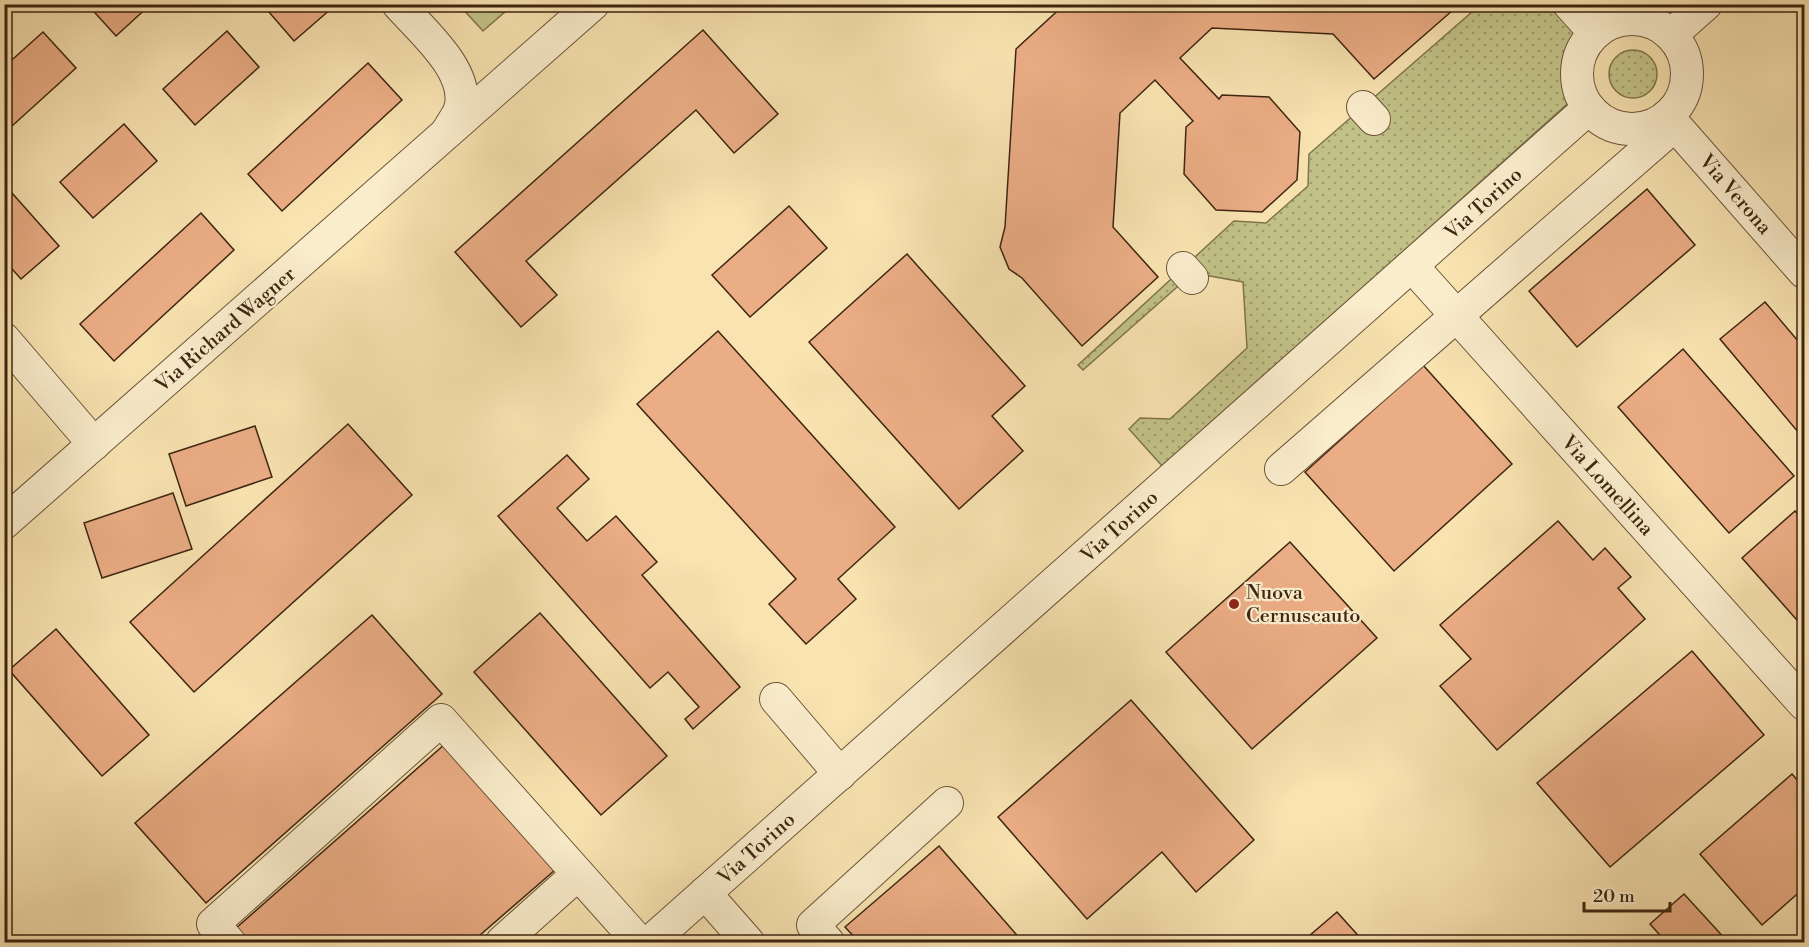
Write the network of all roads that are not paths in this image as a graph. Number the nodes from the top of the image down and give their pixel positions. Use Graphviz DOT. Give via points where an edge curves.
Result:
graph roads {
  1 [pos="398,4"];
  2 [pos="593,4"];
  3 [pos="1569,4"];
  4 [pos="1706,4"];
  5 [pos="1594,33"];
  6 [pos="1671,35"];
  7 [pos="529,62"];
  8 [pos="452,64"];
  9 [pos="1589,108"];
  10 [pos="1671,121"];
  11 [pos="445,135"];
  12 [pos="1412,266"];
  13 [pos="1804,272"];
  14 [pos="1456,316"];
  15 [pos="4,339"];
  16 [pos="94,444"];
  17 [pos="1281,469"];
  18 [pos="4,523"];
  19 [pos="776,699"];
  20 [pos="1804,704"];
  21 [pos="840,774"];
  22 [pos="947,803"];
  23 [pos="578,874"];
  24 [pos="705,893"];
  25 [pos="229,942"];
  26 [pos="502,942"];
  27 [pos="639,942"];
  28 [pos="650,942"];
  29 [pos="748,942"];
  30 [pos="828,942"];
  1 -- 8 [label="street"];
  2 -- 7 [label="street, Via Richard Wagner"];
  3 -- 5 [label="street"];
  4 -- 6 [label="street"];
  5 -- 6 [label="street" via="1608,24 1633,20 1658,25"];
  5 -- 9 [label="street" via="1578,62 1577,78"];
  6 -- 10 [label="street" via="1686,60 1688,75"];
  7 -- 8 [label="street, Via Richard Wagner" via="480,72"];
  7 -- 11 [label="street, Via Richard Wagner"];
  8 -- 11 [label="street, Via Richard Wagner" via="461,84 460,110"];
  9 -- 10 [label="street" via="1613,126 1628,129"];
  9 -- 12 [label="street, Via Torino"];
  10 -- 13 [label="street, Via Verona"];
  10 -- 14 [label="street"];
  11 -- 16 [label="street, Via Richard Wagner"];
  12 -- 14 [label="street, Via Lomellina"];
  12 -- 21 [label="street, Via Torino"];
  14 -- 17 [label="street"];
  14 -- 20 [label="street, Via Lomellina"];
  15 -- 16 [label="street"];
  16 -- 18 [label="street, Via Richard Wagner"];
  19 -- 21 [label="street"];
  21 -- 24 [label="street, Via Torino"];
  22 -- 30 [label="street" via="813,926"];
  23 -- 25 [label="street" via="441,720 213,924"];
  23 -- 26 [label="street"];
  23 -- 27 [label="street"];
  24 -- 28 [label="street, Via Torino"];
  24 -- 29 [label="street"];
}
